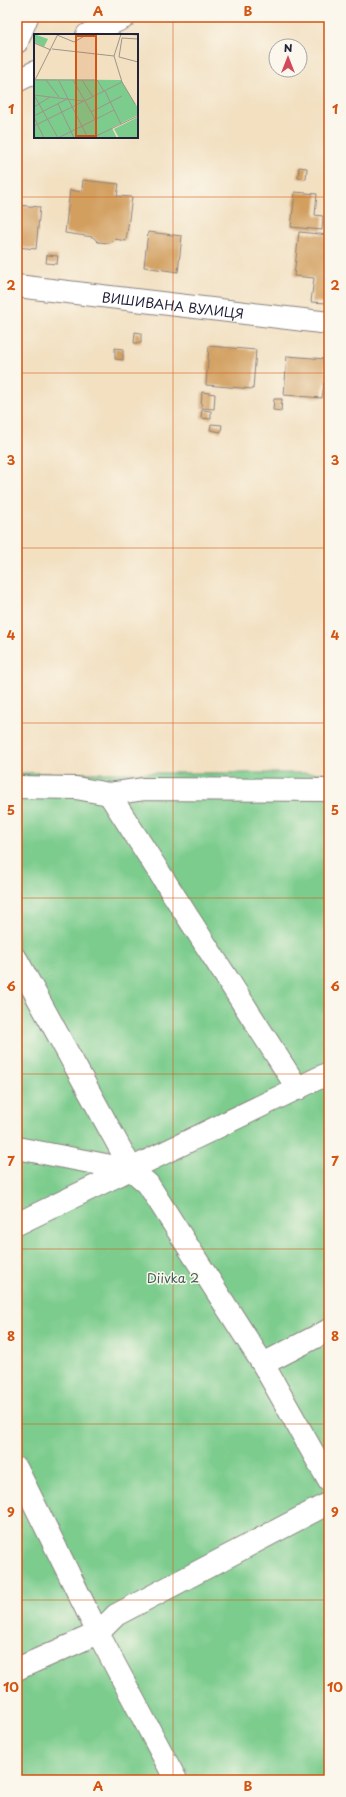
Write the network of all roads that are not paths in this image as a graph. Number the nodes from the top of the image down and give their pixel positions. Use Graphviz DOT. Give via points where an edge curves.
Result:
graph roads {
  1 [pos="27,17"];
  2 [pos="125,17"];
  3 [pos="89,34"];
  4 [pos="17,42"];
  5 [pos="34,72"];
  6 [pos="17,81"];
  7 [pos="17,286"];
  8 [pos="329,323"];
  9 [pos="17,787"];
  10 [pos="329,790"];
  11 [pos="109,794"];
  12 [pos="17,960"];
  13 [pos="329,1073"];
  14 [pos="298,1089"];
  15 [pos="17,1148"];
  16 [pos="132,1170"];
  17 [pos="17,1224"];
  18 [pos="329,1330"];
  19 [pos="263,1364"];
  20 [pos="17,1469"];
  21 [pos="329,1481"];
  22 [pos="329,1503"];
  23 [pos="98,1633"];
  24 [pos="17,1669"];
  25 [pos="176,1780"];
  1 -- 4 [label="street"];
  2 -- 3 [label="street"];
  5 -- 6 [label="street"];
  7 -- 8 [label="street, ВИШИВАНА ВУЛИЦЯ"];
  9 -- 11 [label="street" via="76,788"];
  10 -- 11 [label="street" via="144,789"];
  11 -- 14 [label="street"];
  12 -- 16 [label="street"];
  13 -- 14 [label="street"];
  14 -- 16 [label="street"];
  15 -- 16 [label="street"];
  16 -- 17 [label="street"];
  16 -- 19 [label="street" via="148,1184"];
  18 -- 19 [label="street"];
  19 -- 21 [label="street"];
  20 -- 23 [label="street"];
  22 -- 23 [label="street" via="116,1615"];
  23 -- 24 [label="street"];
  23 -- 25 [label="street"];
}
